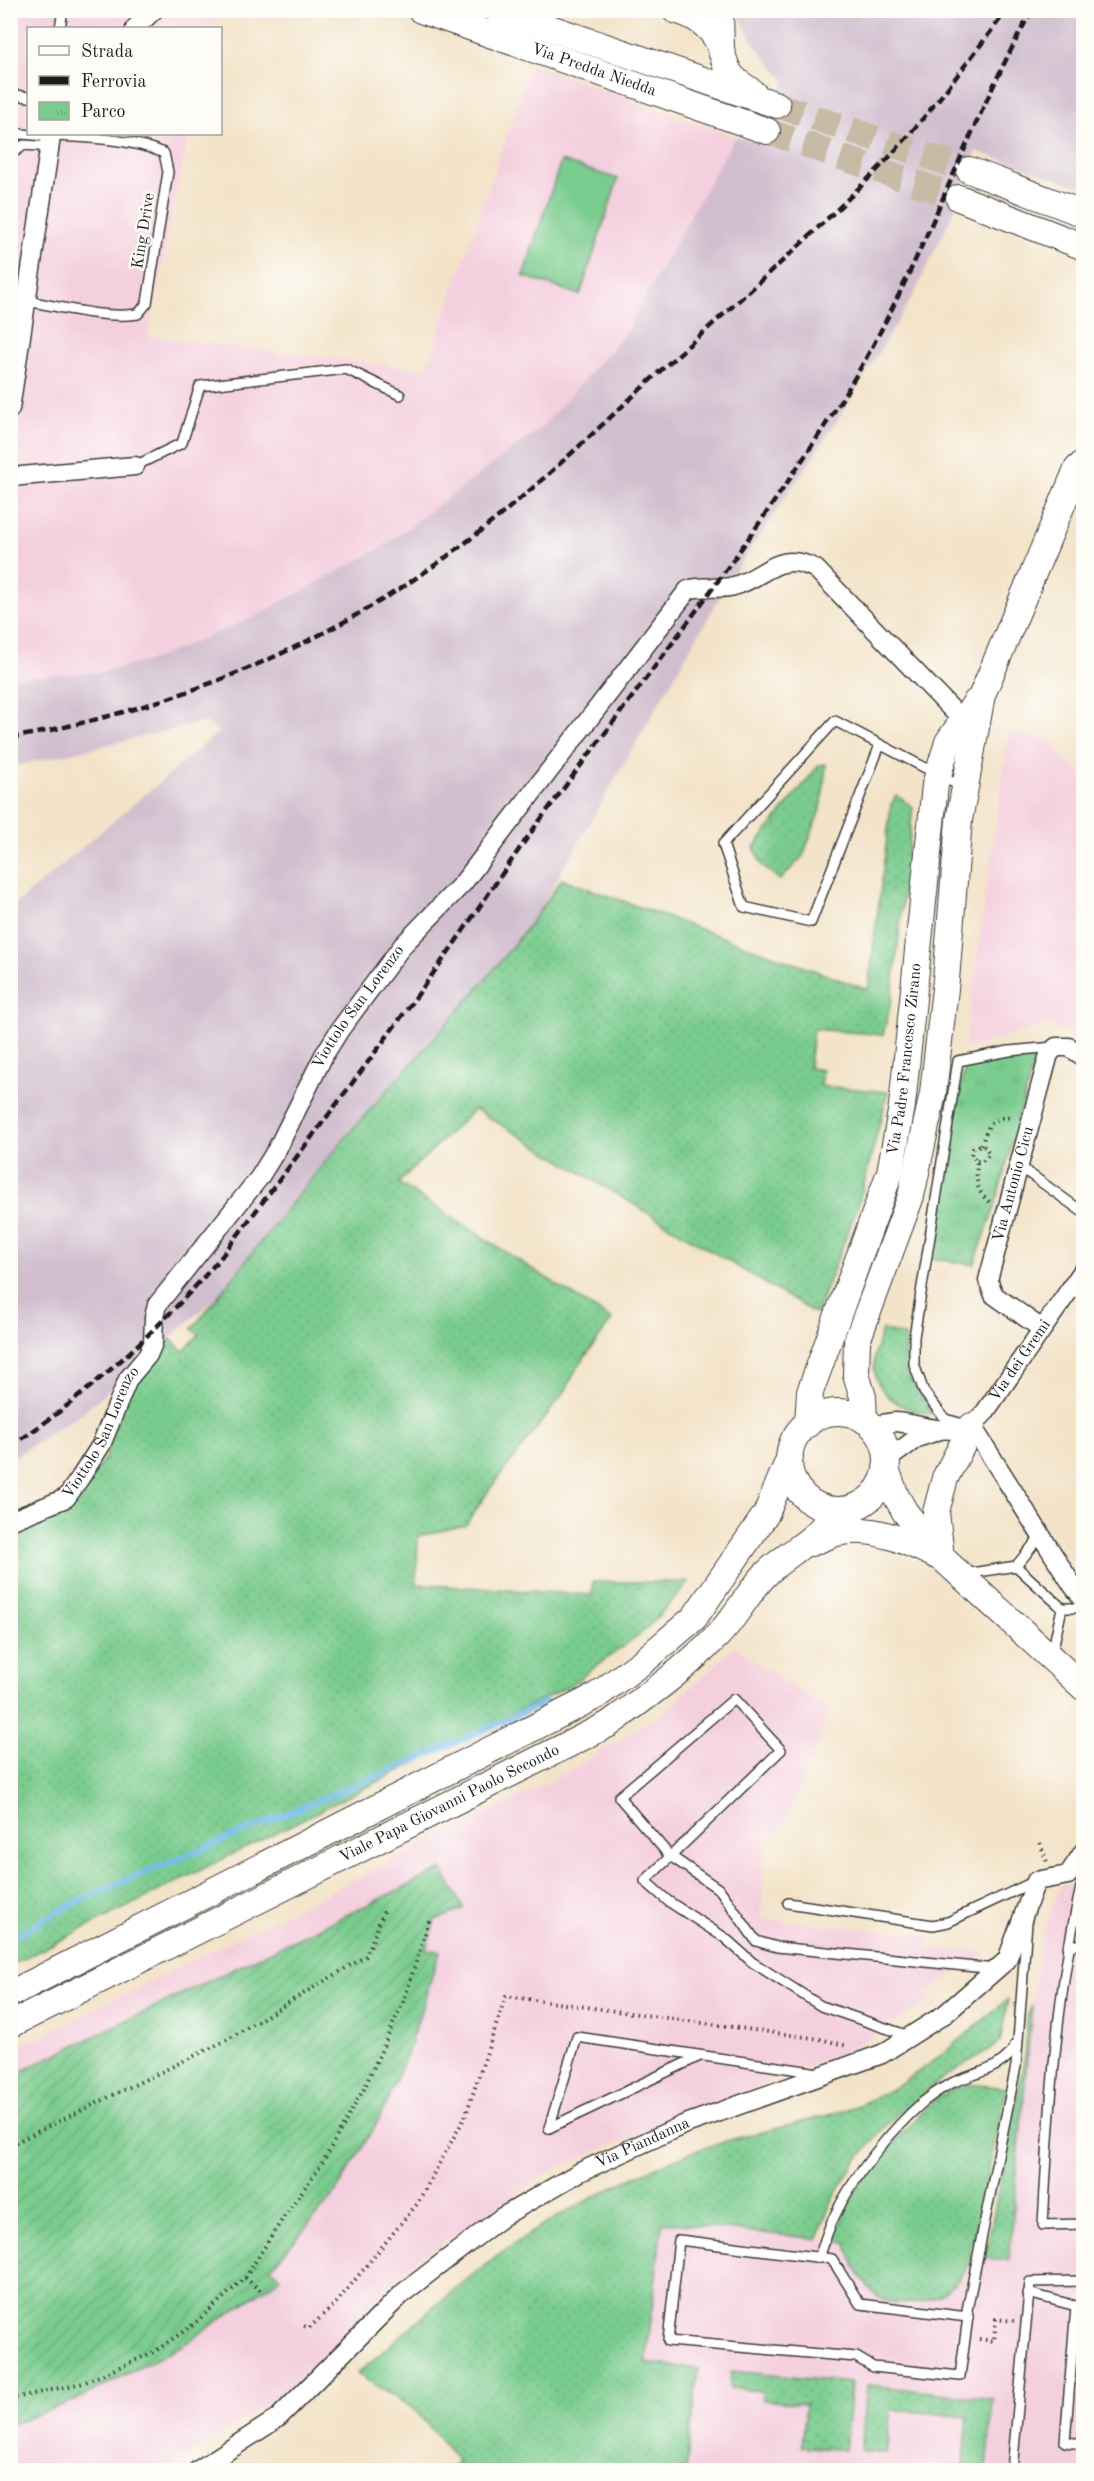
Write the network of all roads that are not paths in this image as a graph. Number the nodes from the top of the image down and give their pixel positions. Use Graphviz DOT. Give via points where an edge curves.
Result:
graph roads {
  1 [pos="63,10"];
  2 [pos="138,10"];
  3 [pos="154,10"];
  4 [pos="421,10"];
  5 [pos="497,10"];
  6 [pos="675,10"];
  7 [pos="720,10"];
  8 [pos="60,27"];
  9 [pos="134,27"];
  10 [pos="135,27"];
  11 [pos="721,51"];
  12 [pos="714,84"];
  13 [pos="10,94"];
  14 [pos="27,97"];
  15 [pos="675,99"];
  16 [pos="767,131"];
  17 [pos="10,133"];
  18 [pos="52,139"];
  19 [pos="10,155"];
  20 [pos="969,170"];
  21 [pos="959,198"];
  22 [pos="1083,214"];
  23 [pos="1083,247"];
  24 [pos="27,301"];
  25 [pos="399,395"];
  26 [pos="10,410"];
  27 [pos="1083,463"];
  28 [pos="135,466"];
  29 [pos="10,477"];
  30 [pos="982,695"];
  31 [pos="963,721"];
  32 [pos="880,745"];
  33 [pos="938,775"];
  34 [pos="965,788"];
  35 [pos="1056,1047"];
  36 [pos="1083,1057"];
  37 [pos="1019,1166"];
  38 [pos="1083,1213"];
  39 [pos="1083,1269"];
  40 [pos="1042,1329"];
  41 [pos="873,1417"];
  42 [pos="808,1424"];
  43 [pos="972,1426"];
  44 [pos="941,1430"];
  45 [pos="790,1457"];
  46 [pos="887,1464"];
  47 [pos="838,1510"];
  48 [pos="10,1521"];
  49 [pos="868,1532"];
  50 [pos="1041,1536"];
  51 [pos="800,1547"];
  52 [pos="941,1557"];
  53 [pos="1016,1566"];
  54 [pos="959,1575"];
  55 [pos="1083,1600"];
  56 [pos="1062,1608"];
  57 [pos="1083,1608"];
  58 [pos="1051,1658"];
  59 [pos="1083,1688"];
  60 [pos="1083,1851"];
  61 [pos="669,1855"];
  62 [pos="1036,1881"];
  63 [pos="1078,1884"];
  64 [pos="788,1904"];
  65 [pos="1028,1904"];
  66 [pos="1083,1944"];
  67 [pos="1068,1946"];
  68 [pos="997,1969"];
  69 [pos="10,1994"];
  70 [pos="10,2025"];
  71 [pos="909,2036"];
  72 [pos="1016,2040"];
  73 [pos="700,2056"];
  74 [pos="828,2074"];
  75 [pos="1083,2224"];
  76 [pos="819,2258"];
  77 [pos="1083,2281"];
  78 [pos="1028,2293"];
  79 [pos="968,2317"];
  80 [pos="1083,2444"];
  81 [pos="198,2470"];
  82 [pos="1012,2470"];
  1 -- 8 [label="lane"];
  2 -- 9 [label="street"];
  3 -- 10 [label="street"];
  4 -- 15 [label="main road, Via Predda Niedda"];
  5 -- 12 [label="main road, Via Predda Niedda"];
  6 -- 11 [label="main road, Via Predda Niedda" via="703,24"];
  7 -- 11 [label="main road"];
  11 -- 12 [label="main road" via="720,72"];
  11 -- 12 [label="main road, Via Predda Niedda" via="732,77 771,103"];
  12 -- 15 [label="main road" via="703,95"];
  13 -- 14 [label="lane"];
  15 -- 16 [label="main road, Via Predda Niedda"];
  17 -- 18 [label="lane"];
  18 -- 19 [label="lane" via="24,145"];
  18 -- 24 [label="street"];
  18 -- 24 [label="lane, King Drive" via="91,138 144,144 164,153 168,172 147,303 138,314 123,316"];
  20 -- 22 [label="main road"];
  21 -- 23 [label="main road"];
  24 -- 26 [label="street"];
  25 -- 28 [label="lane" via="346,369 200,386 182,443"];
  27 -- 30 [label="main road, Via Padre Francesco Zirano" via="1077,469"];
  28 -- 29 [label="street"];
  30 -- 31 [label="main road, Via Padre Francesco Zirano"];
  30 -- 34 [label="main road, Via Padre Francesco Zirano"];
  31 -- 33 [label="main road, Via Padre Francesco Zirano" via="948,742"];
  31 -- 48 [label="street, Viottolo San Lorenzo" via="816,569 789,562 769,567 737,585 696,587 682,595 463,883 403,945 341,1028 259,1178 158,1305 148,1355 128,1379 101,1445 66,1498"];
  32 -- 32 [label="lane" via="835,722 723,844 744,907 810,922"];
  32 -- 33 [label="lane"];
  33 -- 34 [label="lane"];
  33 -- 42 [label="main road, Via Padre Francesco Zirano" via="902,1107 890,1172 810,1392"];
  34 -- 41 [label="main road, Via Padre Francesco Zirano" via="933,1093 911,1196 856,1341 856,1374"];
  35 -- 36 [label="street" via="1069,1047"];
  35 -- 37 [label="street, Via Antonio Cicu" via="1049,1054"];
  35 -- 43 [label="lane" via="958,1060 914,1328 914,1364 924,1392 940,1414"];
  37 -- 38 [label="lane"];
  37 -- 40 [label="street, Via Antonio Cicu" via="988,1280 994,1295"];
  39 -- 40 [label="street, Via dei Gremi"];
  40 -- 43 [label="street, Via dei Gremi"];
  41 -- 42 [label="main road" via="836,1413"];
  41 -- 44 [label="street"];
  41 -- 46 [label="main road"];
  42 -- 45 [label="main road" via="795,1438"];
  43 -- 44 [label="street"];
  43 -- 50 [label="street"];
  43 -- 52 [label="main road" via="945,1478 936,1512"];
  44 -- 46 [label="street" via="917,1438"];
  45 -- 47 [label="main road" via="790,1472 806,1498"];
  45 -- 69 [label="main road, Viale Papa Giovanni Paolo Secondo" via="766,1514 694,1618 596,1696"];
  46 -- 47 [label="main road" via="872,1497 858,1506"];
  46 -- 52 [label="main road" via="905,1512"];
  47 -- 49 [label="main road"];
  47 -- 51 [label="main road, Viale Papa Giovanni Paolo Secondo" via="826,1526"];
  49 -- 51 [label="main road" via="842,1532"];
  49 -- 52 [label="main road" via="908,1542"];
  50 -- 53 [label="lane"];
  50 -- 55 [label="street"];
  51 -- 70 [label="main road, Viale Papa Giovanni Paolo Secondo" via="765,1575 718,1636 661,1686 609,1724"];
  52 -- 54 [label="main road"];
  53 -- 54 [label="lane"];
  53 -- 56 [label="lane"];
  54 -- 58 [label="main road"];
  56 -- 57 [label="lane"];
  56 -- 58 [label="lane"];
  58 -- 59 [label="main road"];
  60 -- 63 [label="street"];
  61 -- 61 [label="lane" via="781,1750 734,1699 619,1797"];
  61 -- 68 [label="lane" via="720,1890 756,1941 777,1947"];
  61 -- 71 [label="lane" via="645,1881 668,1901 821,2006"];
  62 -- 63 [label="street"];
  62 -- 64 [label="lane" via="948,1922 933,1925"];
  62 -- 65 [label="street, Via Piandanna"];
  63 -- 67 [label="lane"];
  65 -- 68 [label="street, Via Piandanna" via="1007,1960"];
  65 -- 72 [label="lane"];
  66 -- 67 [label="lane"];
  67 -- 75 [label="lane" via="1043,2224"];
  68 -- 71 [label="street, Via Piandanna" via="945,2014"];
  71 -- 74 [label="street, Via Piandanna" via="882,2054"];
  72 -- 76 [label="lane" via="1012,2052 990,2068 953,2082 910,2115 853,2184 834,2217"];
  72 -- 79 [label="lane" via="1016,2066"];
  73 -- 73 [label="lane" via="577,2037 549,2128 570,2117"];
  73 -- 74 [label="lane"];
  74 -- 81 [label="street, Via Piandanna" via="683,2125 580,2172 502,2217 403,2293 278,2418"];
  76 -- 79 [label="lane" via="832,2259 860,2304"];
  76 -- 79 [label="lane" via="678,2240 668,2341 856,2357 873,2367 960,2376"];
  77 -- 78 [label="lane" via="1030,2282"];
  78 -- 80 [label="lane" via="1076,2306 1065,2442"];
  78 -- 82 [label="lane"];
}
